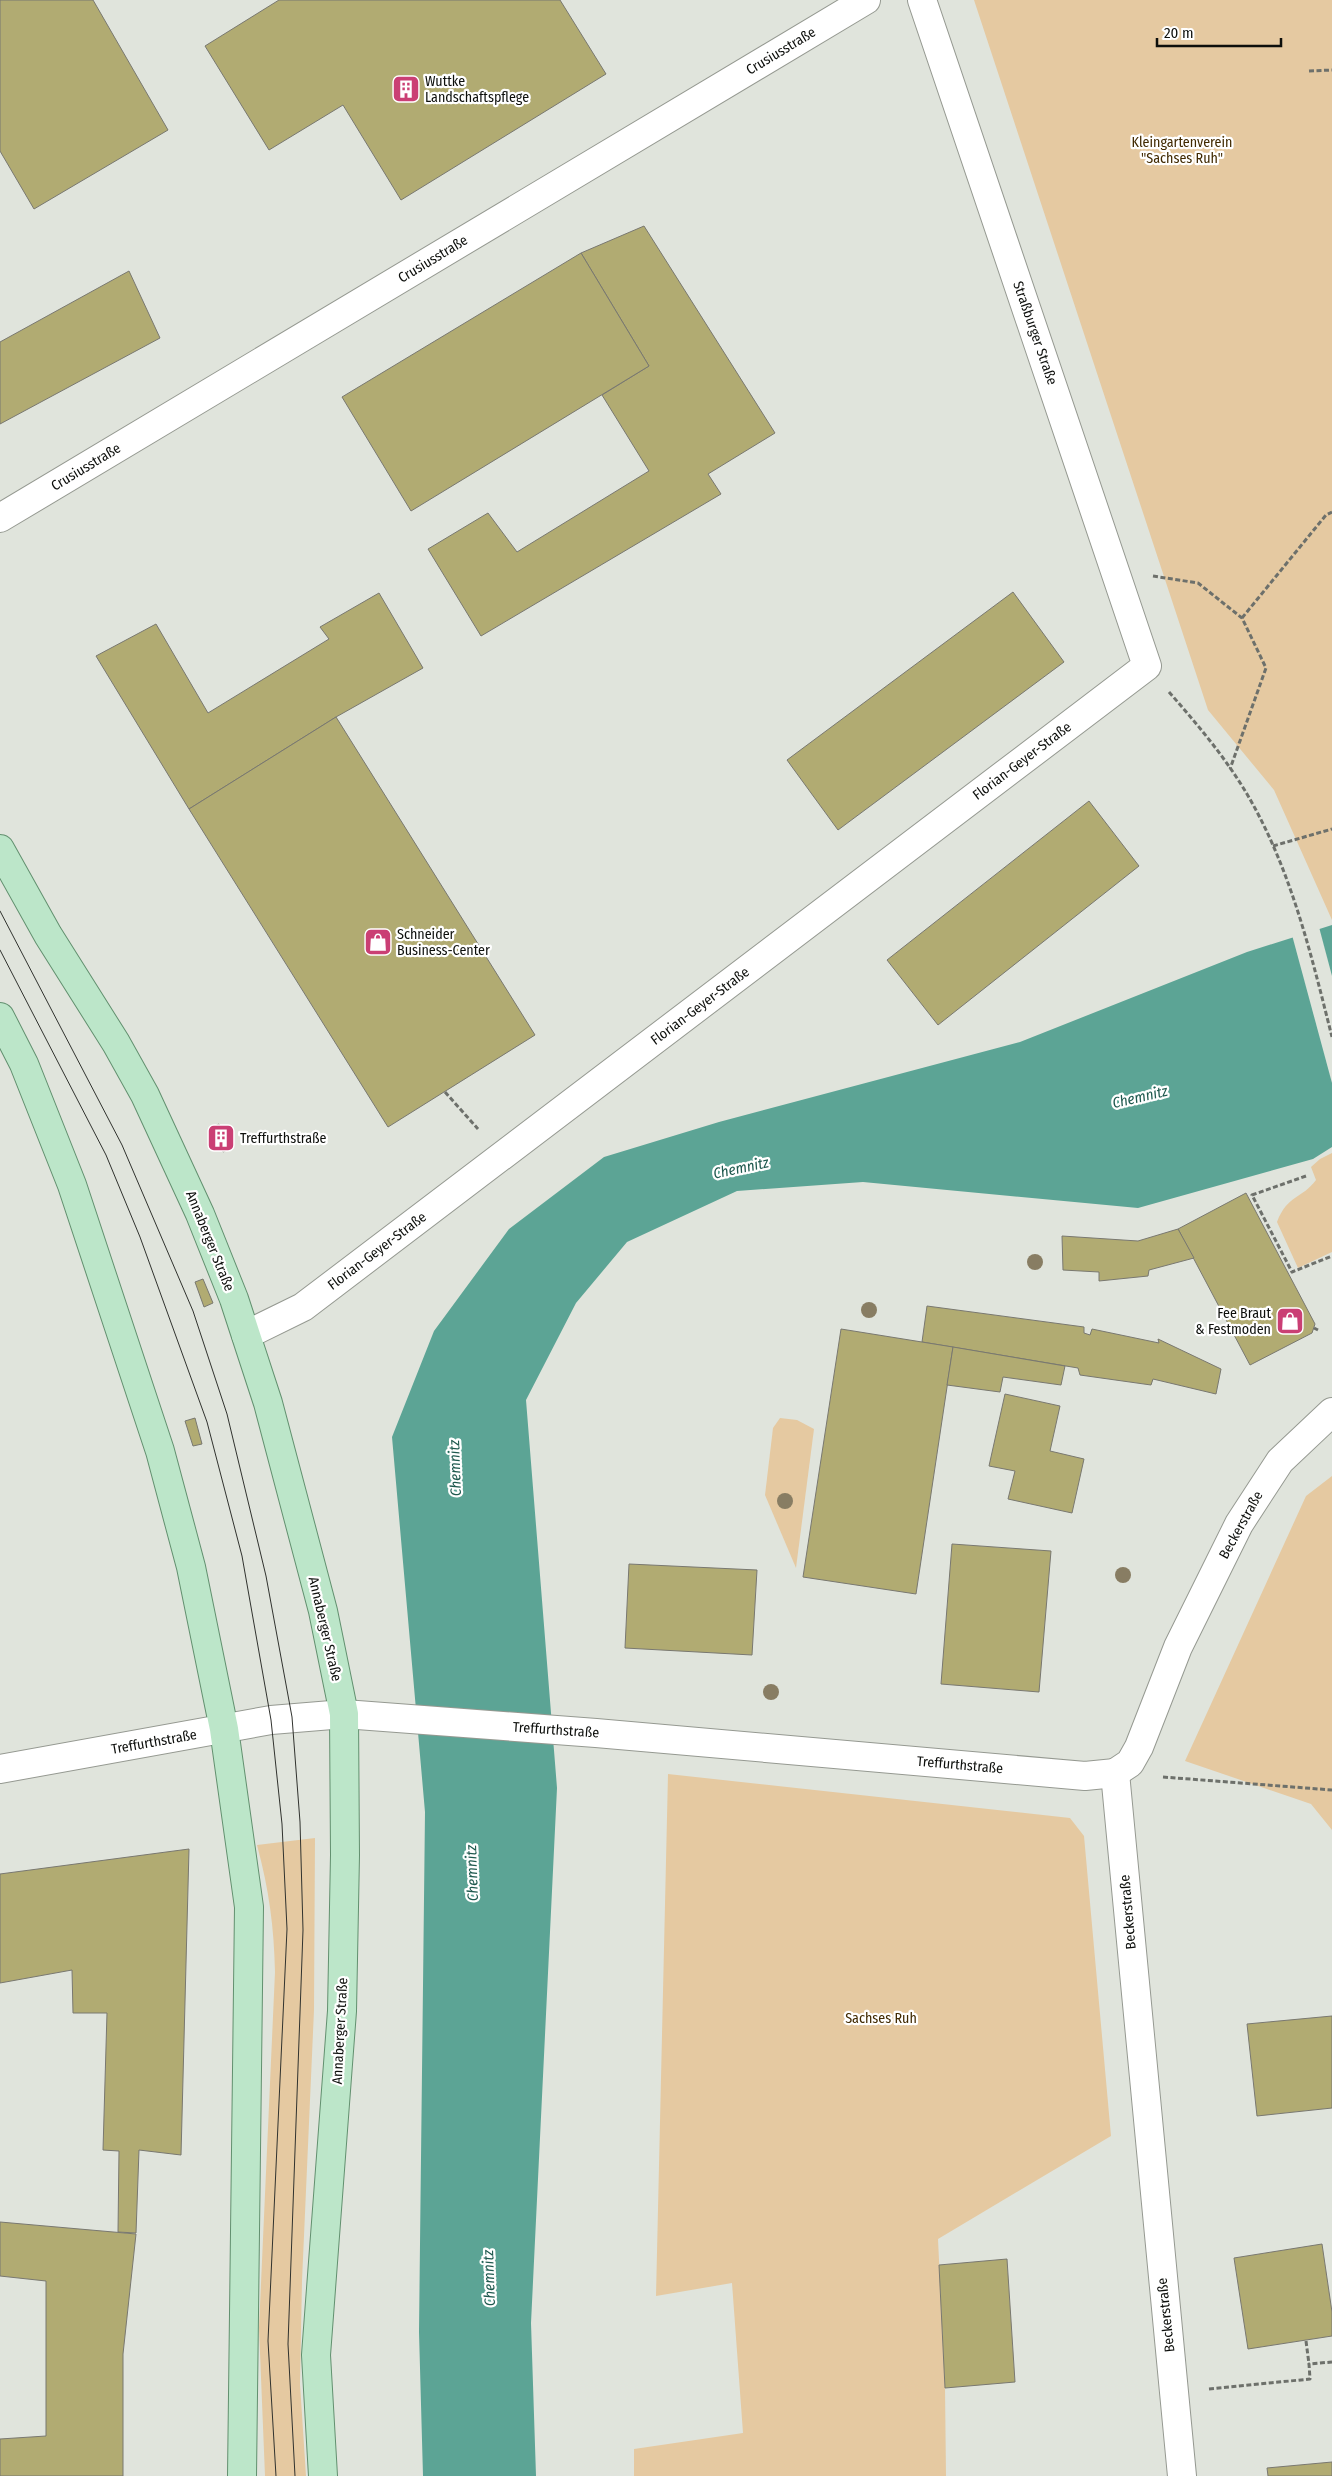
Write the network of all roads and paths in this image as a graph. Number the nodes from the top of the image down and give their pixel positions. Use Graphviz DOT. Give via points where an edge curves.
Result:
graph roads {
  1 [pos="866,0"];
  2 [pos="922,0"];
  3 [pos="1332,70"];
  4 [pos="1309,71"];
  5 [pos="1332,512"];
  6 [pos="0,518"];
  7 [pos="1115,570"];
  8 [pos="1242,618"];
  9 [pos="1148,666"];
  10 [pos="1230,769"];
  11 [pos="1332,829"];
  12 [pos="1273,846"];
  13 [pos="0,849"];
  14 [pos="0,1017"];
  15 [pos="1332,1037"];
  16 [pos="445,1092"];
  17 [pos="502,1156"];
  18 [pos="1306,1176"];
  19 [pos="1332,1256"];
  20 [pos="246,1335"];
  21 [pos="1332,1412"];
  22 [pos="344,1714"];
  23 [pos="224,1729"];
  24 [pos="0,1769"];
  25 [pos="1115,1773"];
  26 [pos="1332,1790"];
  27 [pos="1306,2341"];
  28 [pos="1332,2362"];
  29 [pos="1309,2364"];
  30 [pos="1174,2393"];
  31 [pos="242,2476"];
  32 [pos="323,2476"];
  33 [pos="1182,2476"];
  1 -- 6 [label="street, Crusiusstraße"];
  2 -- 7 [label="street, Straßburger Straße"];
  3 -- 4 [label="path"];
  5 -- 8 [label="path" via="1326,515"];
  7 -- 8 [label="path" via="1198,583"];
  7 -- 9 [label="street, Straßburger Straße"];
  8 -- 10 [label="path" via="1266,668"];
  9 -- 10 [label="path"];
  9 -- 17 [label="street, Florian-Geyer-Straße"];
  10 -- 12 [label="path" via="1247,794"];
  11 -- 12 [label="path"];
  12 -- 15 [label="path" via="1303,924"];
  13 -- 20 [label="main road, Annaberger Straße" via="145,1095 200,1214"];
  14 -- 23 [label="main road" via="24,1064 72,1185 160,1451 190,1567"];
  16 -- 17 [label="path"];
  17 -- 20 [label="street, Florian-Geyer-Straße" via="303,1307"];
  18 -- 19 [label="path" via="1252,1195 1292,1272"];
  20 -- 22 [label="main road, Annaberger Straße" via="297,1509 323,1611"];
  21 -- 25 [label="street, Beckerstraße" via="1280,1461 1239,1524 1178,1647 1139,1748 1130,1763"];
  22 -- 23 [label="street, Treffurthstraße" via="278,1719"];
  22 -- 25 [label="street, Treffurthstraße" via="1085,1776"];
  22 -- 32 [label="main road, Annaberger Straße" via="342,2011 316,2355"];
  23 -- 24 [label="street, Treffurthstraße"];
  23 -- 31 [label="main road" via="249,1907"];
  25 -- 26 [label="path"];
  25 -- 30 [label="street, Beckerstraße"];
  27 -- 29 [label="path"];
  28 -- 29 [label="path"];
  29 -- 30 [label="path" via="1310,2380"];
  30 -- 33 [label="street, Beckerstraße"];
}
